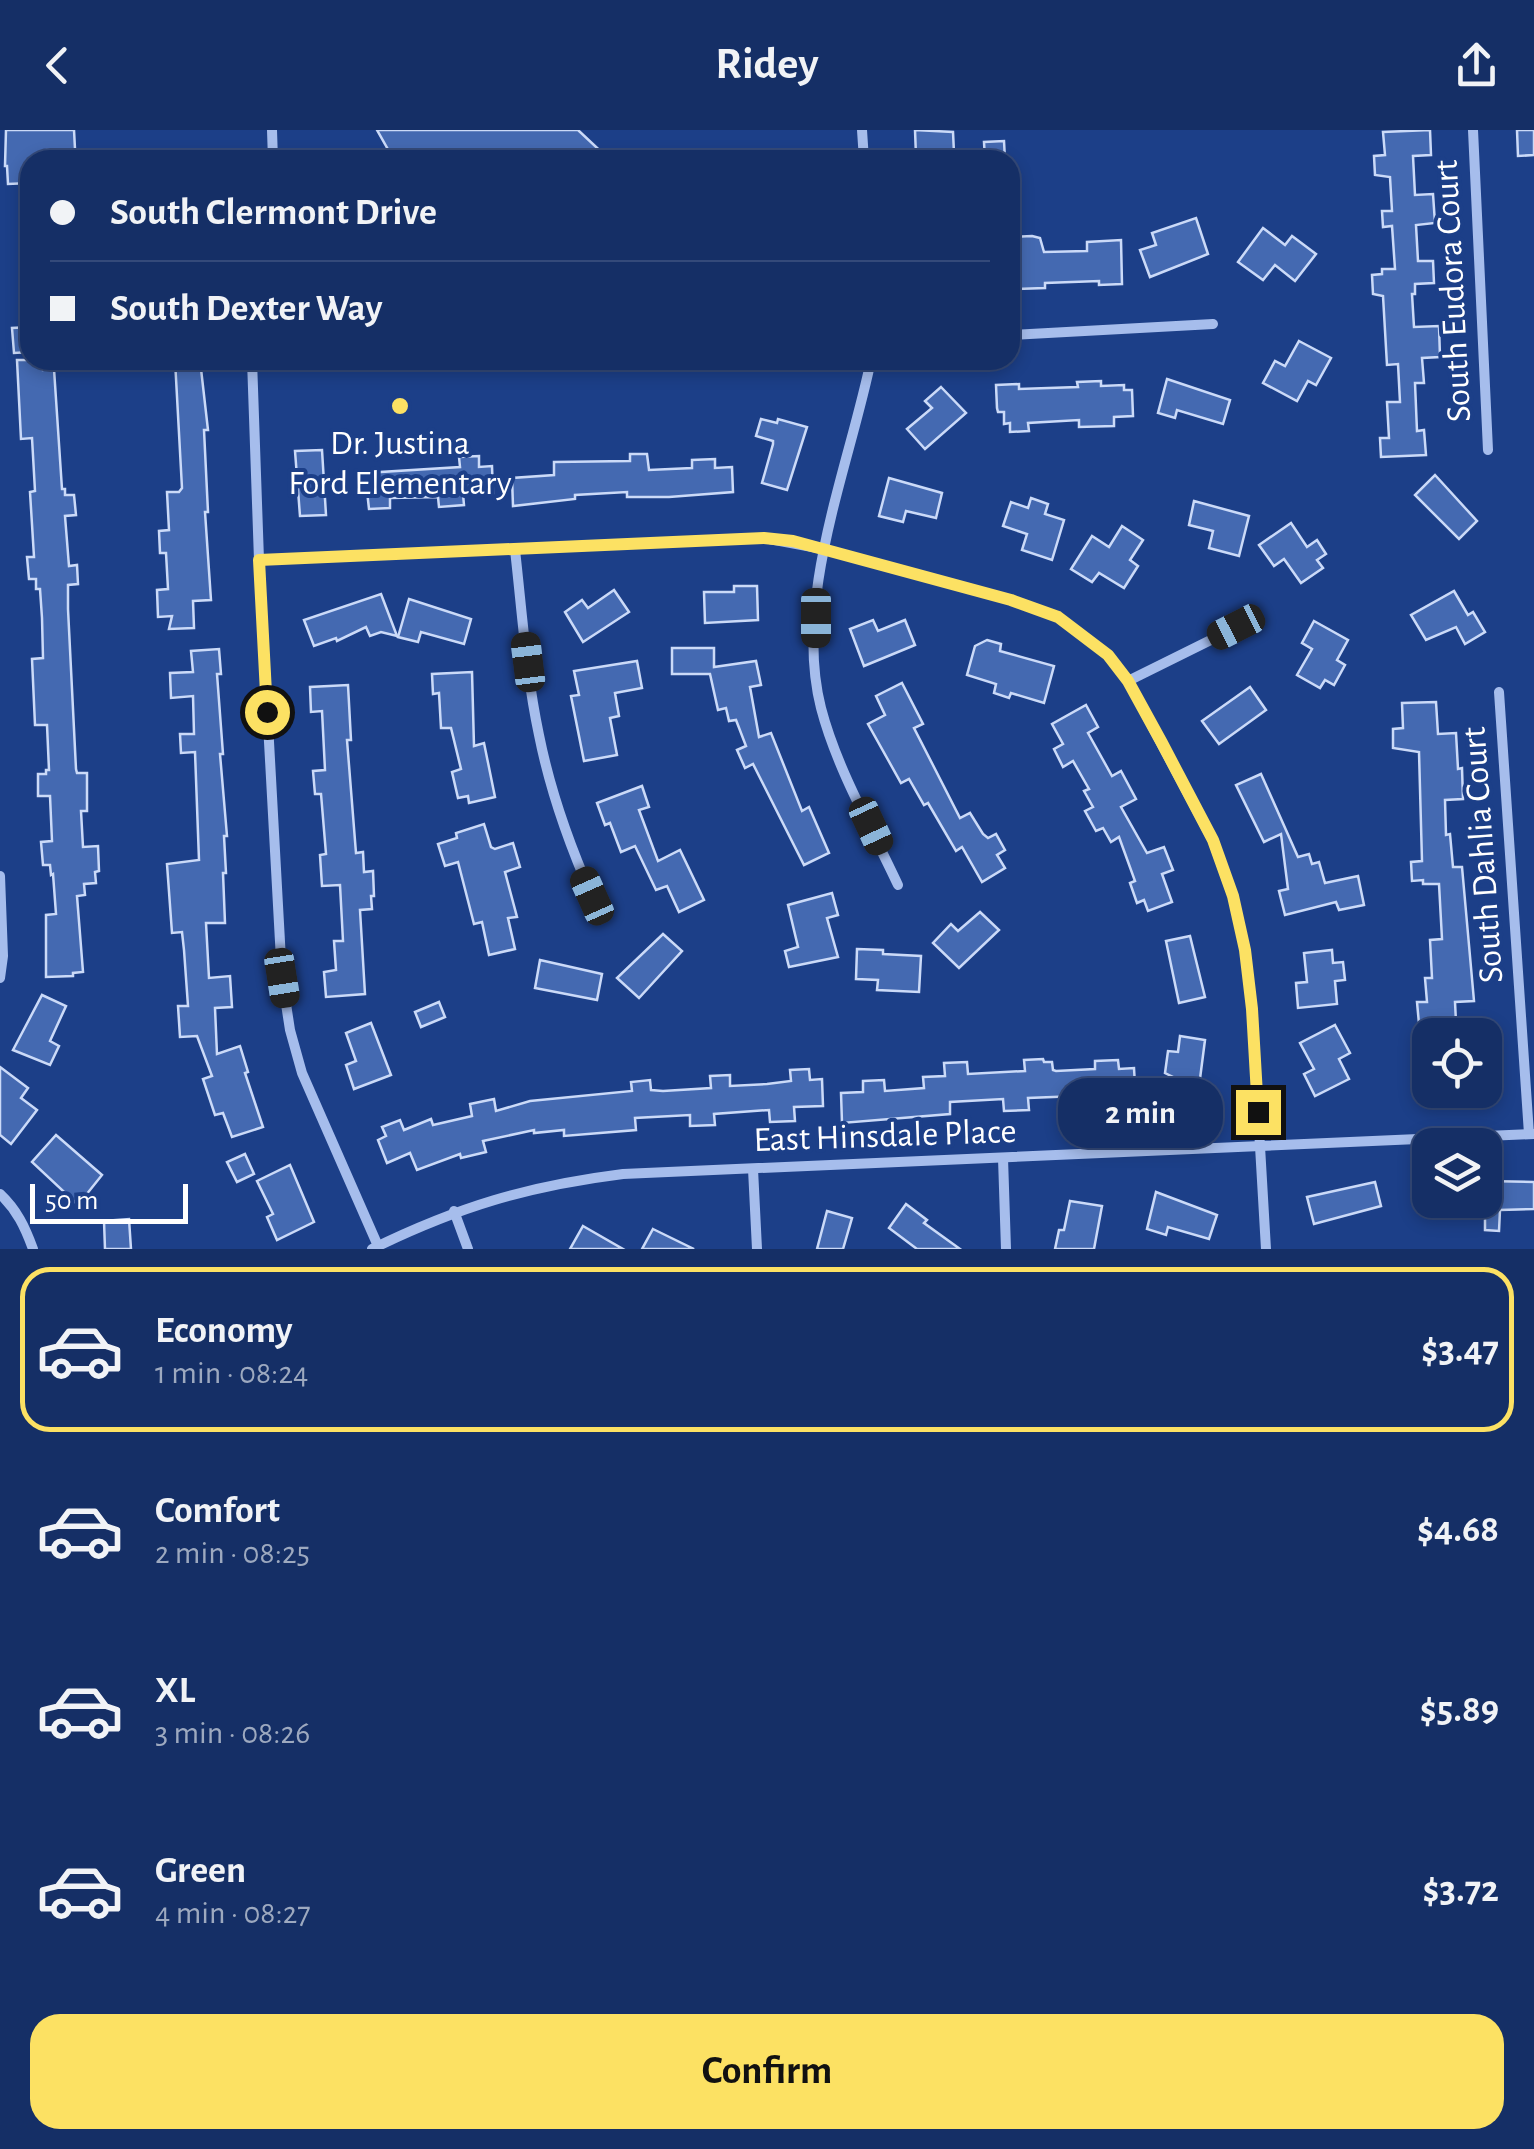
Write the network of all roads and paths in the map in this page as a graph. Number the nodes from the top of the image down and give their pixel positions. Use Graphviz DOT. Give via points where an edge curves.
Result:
graph roads {
  1 [pos="1472,130"];
  2 [pos="1214,324"];
  3 [pos="1020,334"];
  4 [pos="252,370"];
  5 [pos="868,370"];
  6 [pos="1488,450"];
  7 [pos="823,549"];
  8 [pos="515,550"];
  9 [pos="259,560"];
  10 [pos="1236,627"];
  11 [pos="1128,681"];
  12 [pos="1500,692"];
  13 [pos="0,876"];
  14 [pos="898,884"];
  15 [pos="592,896"];
  16 [pos="0,978"];
  17 [pos="1531,1134"];
  18 [pos="1260,1146"];
  19 [pos="1002,1158"];
  20 [pos="753,1169"];
  21 [pos="0,1194"];
  22 [pos="454,1212"];
  23 [pos="375,1247"];
  24 [pos="33,1249"];
  25 [pos="468,1249"];
  26 [pos="757,1249"];
  27 [pos="1006,1249"];
  28 [pos="1266,1249"];
  1 -- 6 [label="street, South Eudora Court"];
  2 -- 3 [label="street"];
  4 -- 9 [label="street"];
  5 -- 7 [label="street"];
  7 -- 8 [label="street" via="764,538"];
  7 -- 11 [label="street" via="1058,617 1108,655"];
  7 -- 14 [label="street" via="816,618 820,706"];
  8 -- 9 [label="street"];
  8 -- 15 [label="street" via="538,732"];
  9 -- 23 [label="street" via="290,1030"];
  10 -- 11 [label="street"];
  11 -- 18 [label="street" via="1213,840 1233,896 1252,1009"];
  12 -- 17 [label="street, South Dahlia Court"];
  13 -- 16 [label="street"];
  17 -- 18 [label="street, East Hinsdale Place"];
  18 -- 19 [label="street, East Hinsdale Place"];
  18 -- 28 [label="street"];
  19 -- 20 [label="street, East Hinsdale Place"];
  19 -- 27 [label="street"];
  20 -- 22 [label="street, East Hinsdale Place" via="571,1180"];
  20 -- 26 [label="street"];
  21 -- 24 [label="street"];
  22 -- 23 [label="street, East Hinsdale Place"];
  22 -- 25 [label="street"];
}
